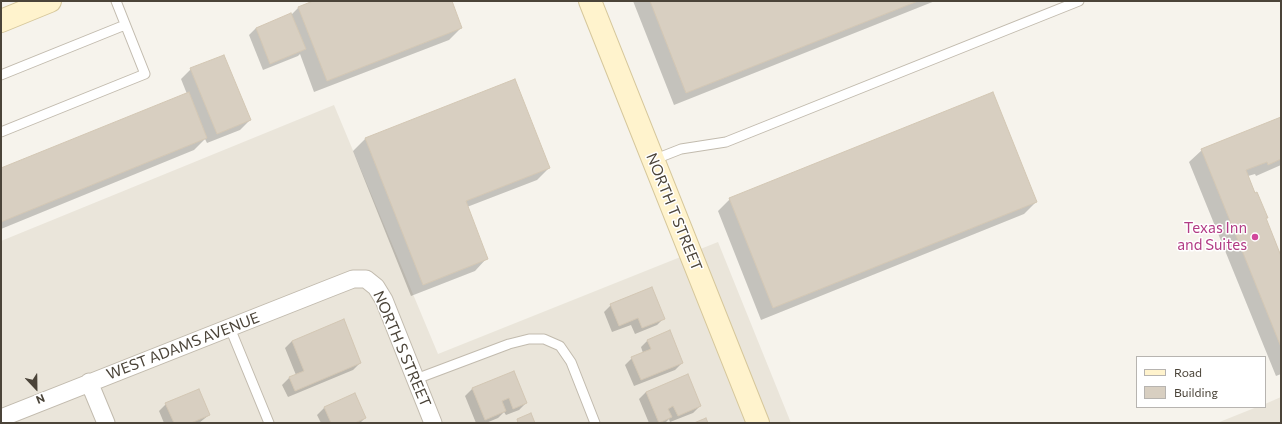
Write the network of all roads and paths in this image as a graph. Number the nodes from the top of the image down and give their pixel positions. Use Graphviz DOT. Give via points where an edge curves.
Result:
graph roads {
  1 [pos="50,1"];
  2 [pos="116,1"];
  3 [pos="590,1"];
  4 [pos="1079,1"];
  5 [pos="1,21"];
  6 [pos="125,25"];
  7 [pos="1,75"];
  8 [pos="1,132"];
  9 [pos="653,160"];
  10 [pos="366,279"];
  11 [pos="230,328"];
  12 [pos="416,379"];
  13 [pos="89,382"];
  14 [pos="1,418"];
  15 [pos="106,423"];
  16 [pos="269,423"];
  17 [pos="433,423"];
  18 [pos="596,423"];
  19 [pos="758,423"];
  1 -- 5 [label="street"];
  2 -- 6 [label="lane"];
  3 -- 9 [label="street, NORTH T STREET"];
  4 -- 9 [label="lane" via="726,142 681,149"];
  6 -- 7 [label="lane"];
  6 -- 8 [label="lane" via="145,74"];
  9 -- 19 [label="street, NORTH T STREET"];
  10 -- 11 [label="street, WEST ADAMS AVENUE" via="353,279"];
  10 -- 12 [label="street, NORTH S STREET" via="376,287 384,300"];
  11 -- 13 [label="street, WEST ADAMS AVENUE"];
  11 -- 16 [label="lane"];
  12 -- 17 [label="street, NORTH S STREET"];
  12 -- 18 [label="lane" via="509,344 529,339 544,339 560,346 571,362"];
  13 -- 14 [label="street, WEST ADAMS AVENUE"];
  13 -- 15 [label="street"];
}
